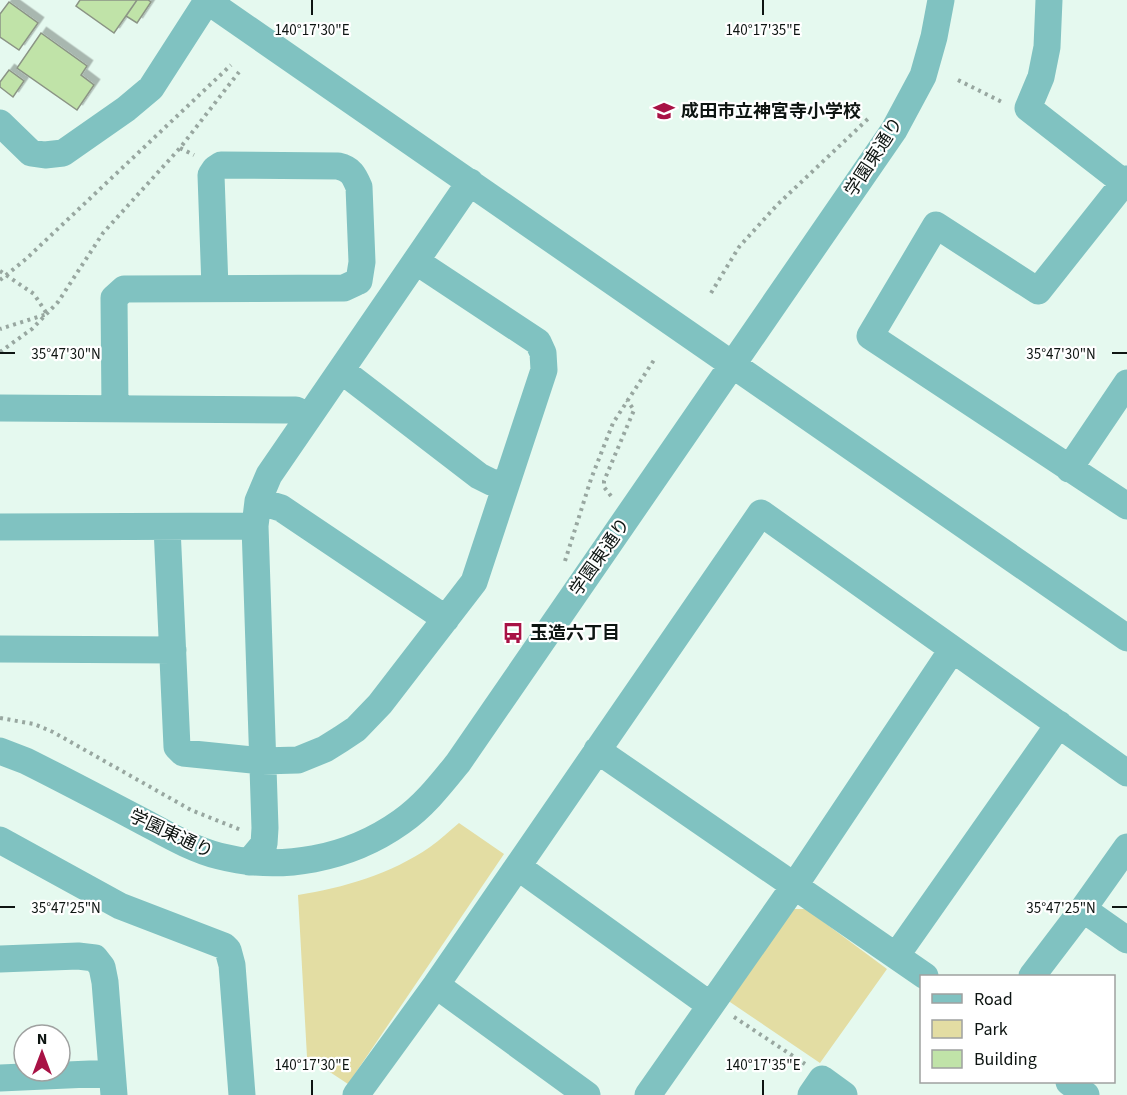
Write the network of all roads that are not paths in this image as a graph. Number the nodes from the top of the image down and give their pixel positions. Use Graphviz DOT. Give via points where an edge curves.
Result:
graph roads {
  1 [pos="206,0"];
  2 [pos="941,0"];
  3 [pos="1049,0"];
  4 [pos="0,123"];
  5 [pos="470,182"];
  6 [pos="1126,182"];
  7 [pos="417,262"];
  8 [pos="359,281"];
  9 [pos="214,288"];
  10 [pos="387,303"];
  11 [pos="732,365"];
  12 [pos="341,370"];
  13 [pos="1127,383"];
  14 [pos="0,408"];
  15 [pos="115,409"];
  16 [pos="308,417"];
  17 [pos="1069,469"];
  18 [pos="506,485"];
  19 [pos="1127,506"];
  20 [pos="257,514"];
  21 [pos="0,527"];
  22 [pos="167,527"];
  23 [pos="446,619"];
  24 [pos="1127,638"];
  25 [pos="0,649"];
  26 [pos="952,650"];
  27 [pos="173,651"];
  28 [pos="1059,724"];
  29 [pos="597,750"];
  30 [pos="0,751"];
  31 [pos="262,761"];
  32 [pos="1127,773"];
  33 [pos="0,840"];
  34 [pos="1127,847"];
  35 [pos="249,862"];
  36 [pos="518,867"];
  37 [pos="795,885"];
  38 [pos="1083,909"];
  39 [pos="1127,940"];
  40 [pos="896,956"];
  41 [pos="0,959"];
  42 [pos="924,975"];
  43 [pos="1033,975"];
  44 [pos="436,985"];
  45 [pos="710,1005"];
  46 [pos="0,1078"];
  47 [pos="1070,1083"];
  48 [pos="113,1084"];
  49 [pos="817,1087"];
  50 [pos="242,1095"];
  51 [pos="356,1095"];
  52 [pos="587,1095"];
  53 [pos="648,1095"];
  54 [pos="844,1095"];
  55 [pos="1086,1095"];
  1 -- 4 [label="street" via="151,88 63,153 31,153"];
  1 -- 5 [label="street"];
  2 -- 11 [label="street, 学園東通り" via="923,76 894,130"];
  3 -- 6 [label="street" via="1047,47 1041,77 1028,108"];
  5 -- 7 [label="street"];
  5 -- 11 [label="street"];
  6 -- 17 [label="street" via="1038,291 936,225 870,336"];
  7 -- 10 [label="street"];
  7 -- 18 [label="street" via="538,342 543,353 544,370"];
  8 -- 9 [label="street" via="344,288"];
  8 -- 9 [label="street" via="359,187 348,168 221,165 211,175"];
  8 -- 10 [label="street"];
  9 -- 15 [label="street" via="124,289 114,298"];
  10 -- 12 [label="street"];
  11 -- 24 [label="street"];
  11 -- 35 [label="street, 学園東通り" via="458,763 428,799 401,822 341,852 304,861"];
  12 -- 16 [label="street"];
  12 -- 18 [label="street" via="479,476"];
  13 -- 17 [label="street"];
  14 -- 15 [label="street"];
  15 -- 16 [label="street" via="296,410"];
  16 -- 20 [label="street" via="269,475"];
  17 -- 19 [label="street"];
  18 -- 23 [label="street" via="474,582"];
  20 -- 22 [label="street"];
  20 -- 23 [label="street" via="281,508"];
  20 -- 31 [label="street"];
  21 -- 22 [label="street"];
  22 -- 27 [label="street"];
  23 -- 31 [label="street" via="356,729 325,749 298,760"];
  25 -- 27 [label="street"];
  26 -- 28 [label="street"];
  26 -- 29 [label="street" via="761,513"];
  26 -- 37 [label="street"];
  27 -- 31 [label="street" via="177,747 183,753"];
  28 -- 32 [label="street"];
  28 -- 40 [label="street"];
  29 -- 36 [label="street"];
  29 -- 37 [label="street"];
  30 -- 35 [label="street, 学園東通り" via="180,841 216,856"];
  31 -- 35 [label="street" via="264,844"];
  33 -- 50 [label="street" via="120,906 228,950"];
  34 -- 38 [label="street"];
  36 -- 44 [label="street"];
  36 -- 45 [label="street"];
  37 -- 40 [label="street"];
  37 -- 45 [label="street"];
  38 -- 39 [label="street"];
  38 -- 43 [label="street"];
  40 -- 42 [label="street"];
  41 -- 48 [label="street" via="95,958 105,982"];
  44 -- 51 [label="street"];
  44 -- 52 [label="street"];
  45 -- 53 [label="street"];
  46 -- 48 [label="street"];
  47 -- 55 [label="street"];
  49 -- 54 [label="street"];
}
